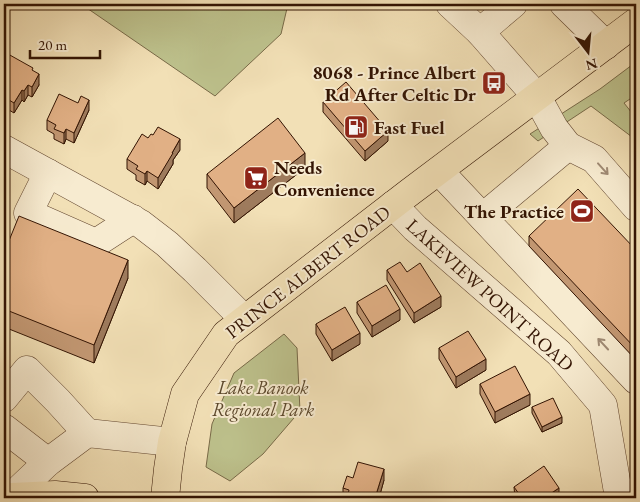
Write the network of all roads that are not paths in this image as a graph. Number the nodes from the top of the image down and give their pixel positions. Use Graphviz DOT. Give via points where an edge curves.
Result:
graph roads {
  1 [pos="450,4"];
  2 [pos="513,4"];
  3 [pos="564,4"];
  4 [pos="636,22"];
  5 [pos="480,32"];
  6 [pos="606,45"];
  7 [pos="537,97"];
  8 [pos="568,146"];
  9 [pos="4,149"];
  10 [pos="439,170"];
  11 [pos="48,173"];
  12 [pos="393,205"];
  13 [pos="636,207"];
  14 [pos="483,217"];
  15 [pos="133,220"];
  16 [pos="244,320"];
  17 [pos="636,380"];
  18 [pos="4,398"];
  19 [pos="4,428"];
  20 [pos="87,433"];
  21 [pos="172,442"];
  22 [pos="48,462"];
  23 [pos="11,498"];
  24 [pos="85,498"];
  25 [pos="165,498"];
  26 [pos="619,498"];
  1 -- 5 [label="street"];
  2 -- 5 [label="street"];
  3 -- 6 [label="street"];
  4 -- 6 [label="main road, PRINCE ALBERT ROAD"];
  5 -- 7 [label="street"];
  6 -- 7 [label="main road, PRINCE ALBERT ROAD"];
  7 -- 8 [label="street"];
  7 -- 10 [label="main road, PRINCE ALBERT ROAD"];
  8 -- 13 [label="street, one-way" via="594,159"];
  8 -- 14 [label="street"];
  9 -- 11 [label="street"];
  10 -- 12 [label="main road, PRINCE ALBERT ROAD"];
  10 -- 14 [label="street"];
  11 -- 15 [label="street"];
  11 -- 15 [label="street" via="28,213 96,242"];
  12 -- 16 [label="main road, PRINCE ALBERT ROAD"];
  12 -- 26 [label="street, LAKEVIEW POINT ROAD" via="559,354 603,405"];
  17 -- 14 [label="street, one-way"];
  15 -- 16 [label="street" via="167,244"];
  16 -- 21 [label="main road, PRINCE ALBERT ROAD" via="226,334 185,394"];
  18 -- 20 [label="street" via="27,370"];
  19 -- 22 [label="street"];
  20 -- 21 [label="street"];
  20 -- 22 [label="street"];
  21 -- 25 [label="main road, PRINCE ALBERT ROAD"];
  22 -- 23 [label="street"];
  23 -- 24 [label="main road" via="54,494"];
}
